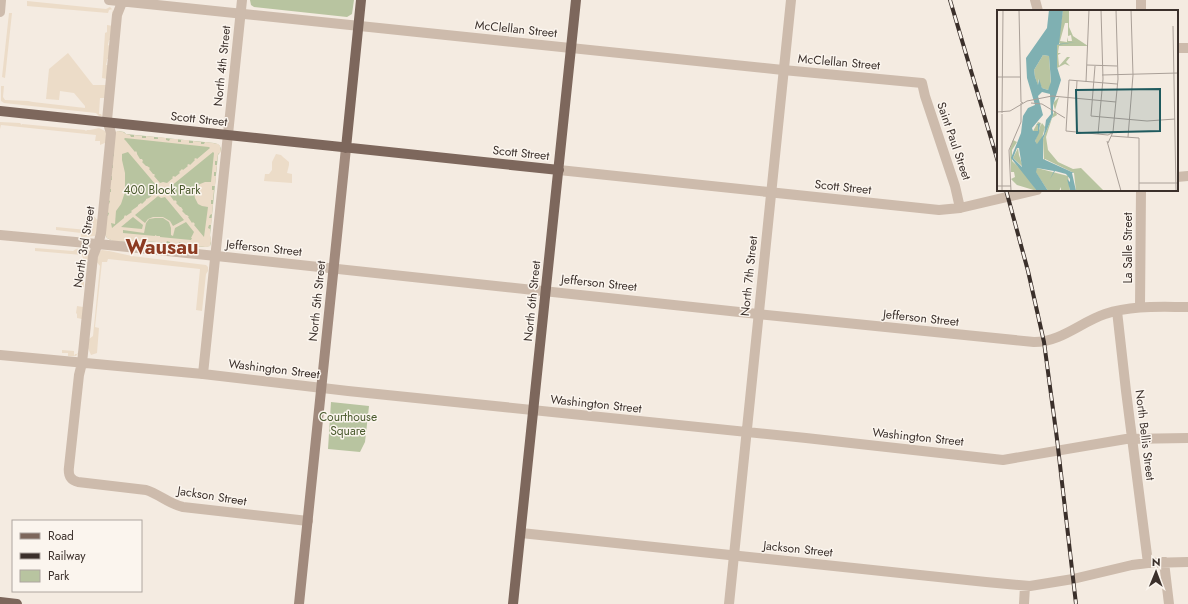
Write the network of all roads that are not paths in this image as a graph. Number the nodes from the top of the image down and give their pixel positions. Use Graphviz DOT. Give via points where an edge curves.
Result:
graph roads {
  1 [pos="1,0"];
  2 [pos="109,0"];
  3 [pos="242,0"];
  4 [pos="362,0"];
  5 [pos="576,0"];
  6 [pos="791,0"];
  7 [pos="1035,0"];
  8 [pos="123,1"];
  9 [pos="1038,10"];
  10 [pos="0,12"];
  11 [pos="241,14"];
  12 [pos="359,26"];
  13 [pos="571,48"];
  14 [pos="783,70"];
  15 [pos="922,83"];
  16 [pos="0,111"];
  17 [pos="108,122"];
  18 [pos="228,135"];
  19 [pos="346,148"];
  20 [pos="559,170"];
  21 [pos="1033,191"];
  22 [pos="1141,191"];
  23 [pos="771,192"];
  24 [pos="960,208"];
  25 [pos="0,235"];
  26 [pos="98,244"];
  27 [pos="216,256"];
  28 [pos="334,268"];
  29 [pos="546,290"];
  30 [pos="1140,307"];
  31 [pos="1188,307"];
  32 [pos="1117,311"];
  33 [pos="758,314"];
  34 [pos="0,355"];
  35 [pos="82,363"];
  36 [pos="203,374"];
  37 [pos="322,388"];
  38 [pos="534,411"];
  39 [pos="746,432"];
  40 [pos="1132,438"];
  41 [pos="1188,438"];
  42 [pos="70,476"];
  43 [pos="308,521"];
  44 [pos="521,533"];
  45 [pos="733,556"];
  46 [pos="1164,562"];
  47 [pos="1188,562"];
  48 [pos="1148,563"];
  49 [pos="1024,586"];
  50 [pos="0,602"];
  51 [pos="16,604"];
  52 [pos="299,604"];
  53 [pos="513,604"];
  54 [pos="729,604"];
  55 [pos="1024,604"];
  56 [pos="1169,604"];
  1 -- 10 [label="street"];
  2 -- 8 [label="street, McClellan Street"];
  3 -- 11 [label="street, North 4th Street"];
  4 -- 12 [label="main road, North 5th Street"];
  5 -- 13 [label="main road, North 6th Street"];
  6 -- 14 [label="street, North 7th Street"];
  7 -- 9 [label="street"];
  8 -- 11 [label="street, McClellan Street"];
  8 -- 17 [label="street, North 3rd Street" via="117,15"];
  11 -- 12 [label="street, McClellan Street"];
  11 -- 18 [label="street, North 4th Street"];
  12 -- 13 [label="street, McClellan Street"];
  12 -- 19 [label="main road, North 5th Street"];
  13 -- 14 [label="street, McClellan Street"];
  13 -- 20 [label="main road, North 6th Street"];
  14 -- 15 [label="street, McClellan Street"];
  14 -- 23 [label="street, North 7th Street"];
  15 -- 24 [label="street, Saint Paul Street"];
  16 -- 17 [label="main road, Scott Street"];
  17 -- 18 [label="main road, Scott Street"];
  17 -- 26 [label="street, North 3rd Street" via="111,133"];
  18 -- 19 [label="main road, Scott Street"];
  18 -- 27 [label="street, North 4th Street"];
  19 -- 20 [label="main road, Scott Street"];
  19 -- 28 [label="main road, North 5th Street"];
  20 -- 23 [label="street, Scott Street"];
  20 -- 29 [label="main road, North 6th Street"];
  21 -- 24 [label="street, Scott Street"];
  22 -- 30 [label="street, La Salle Street"];
  23 -- 24 [label="street, Scott Street" via="939,210"];
  23 -- 33 [label="street, North 7th Street"];
  25 -- 26 [label="street, Jefferson Street"];
  26 -- 27 [label="street, Jefferson Street"];
  26 -- 35 [label="street, North 3rd Street" via="93,256"];
  27 -- 28 [label="street, Jefferson Street"];
  27 -- 36 [label="street, North 4th Street"];
  28 -- 29 [label="street, Jefferson Street"];
  28 -- 37 [label="main road, North 5th Street"];
  29 -- 33 [label="street, Jefferson Street"];
  29 -- 38 [label="main road, North 6th Street"];
  30 -- 31 [label="street, Jefferson Street"];
  30 -- 32 [label="street, Jefferson Street"];
  32 -- 33 [label="street, Jefferson Street" via="1098,317 1056,338 1036,342"];
  32 -- 40 [label="street, North Bellis Street"];
  33 -- 39 [label="street, North 7th Street"];
  34 -- 35 [label="street, Washington Street"];
  35 -- 36 [label="street, Washington Street"];
  35 -- 42 [label="street, North 3rd Street" via="76,398"];
  36 -- 37 [label="street, Washington Street"];
  37 -- 38 [label="street, Washington Street"];
  37 -- 43 [label="main road, North 5th Street"];
  38 -- 39 [label="street, Washington Street"];
  38 -- 44 [label="main road, North 6th Street"];
  39 -- 40 [label="street, Washington Street" via="1003,460"];
  39 -- 45 [label="street, North 7th Street"];
  40 -- 41 [label="street, Washington Street"];
  40 -- 48 [label="street, North Bellis Street"];
  42 -- 43 [label="street, Jackson Street" via="78,482 146,490 183,507"];
  43 -- 52 [label="main road, North 5th Street"];
  44 -- 45 [label="street, Jackson Street"];
  44 -- 53 [label="main road, North 6th Street"];
  45 -- 49 [label="street, Jackson Street"];
  45 -- 54 [label="street, North 7th Street"];
  46 -- 47 [label="street, Jackson Street"];
  46 -- 48 [label="street, Jackson Street"];
  46 -- 56 [label="street"];
  48 -- 49 [label="street, Jackson Street" via="1073,579"];
  49 -- 55 [label="street"];
  50 -- 51 [label="main road"];
}
